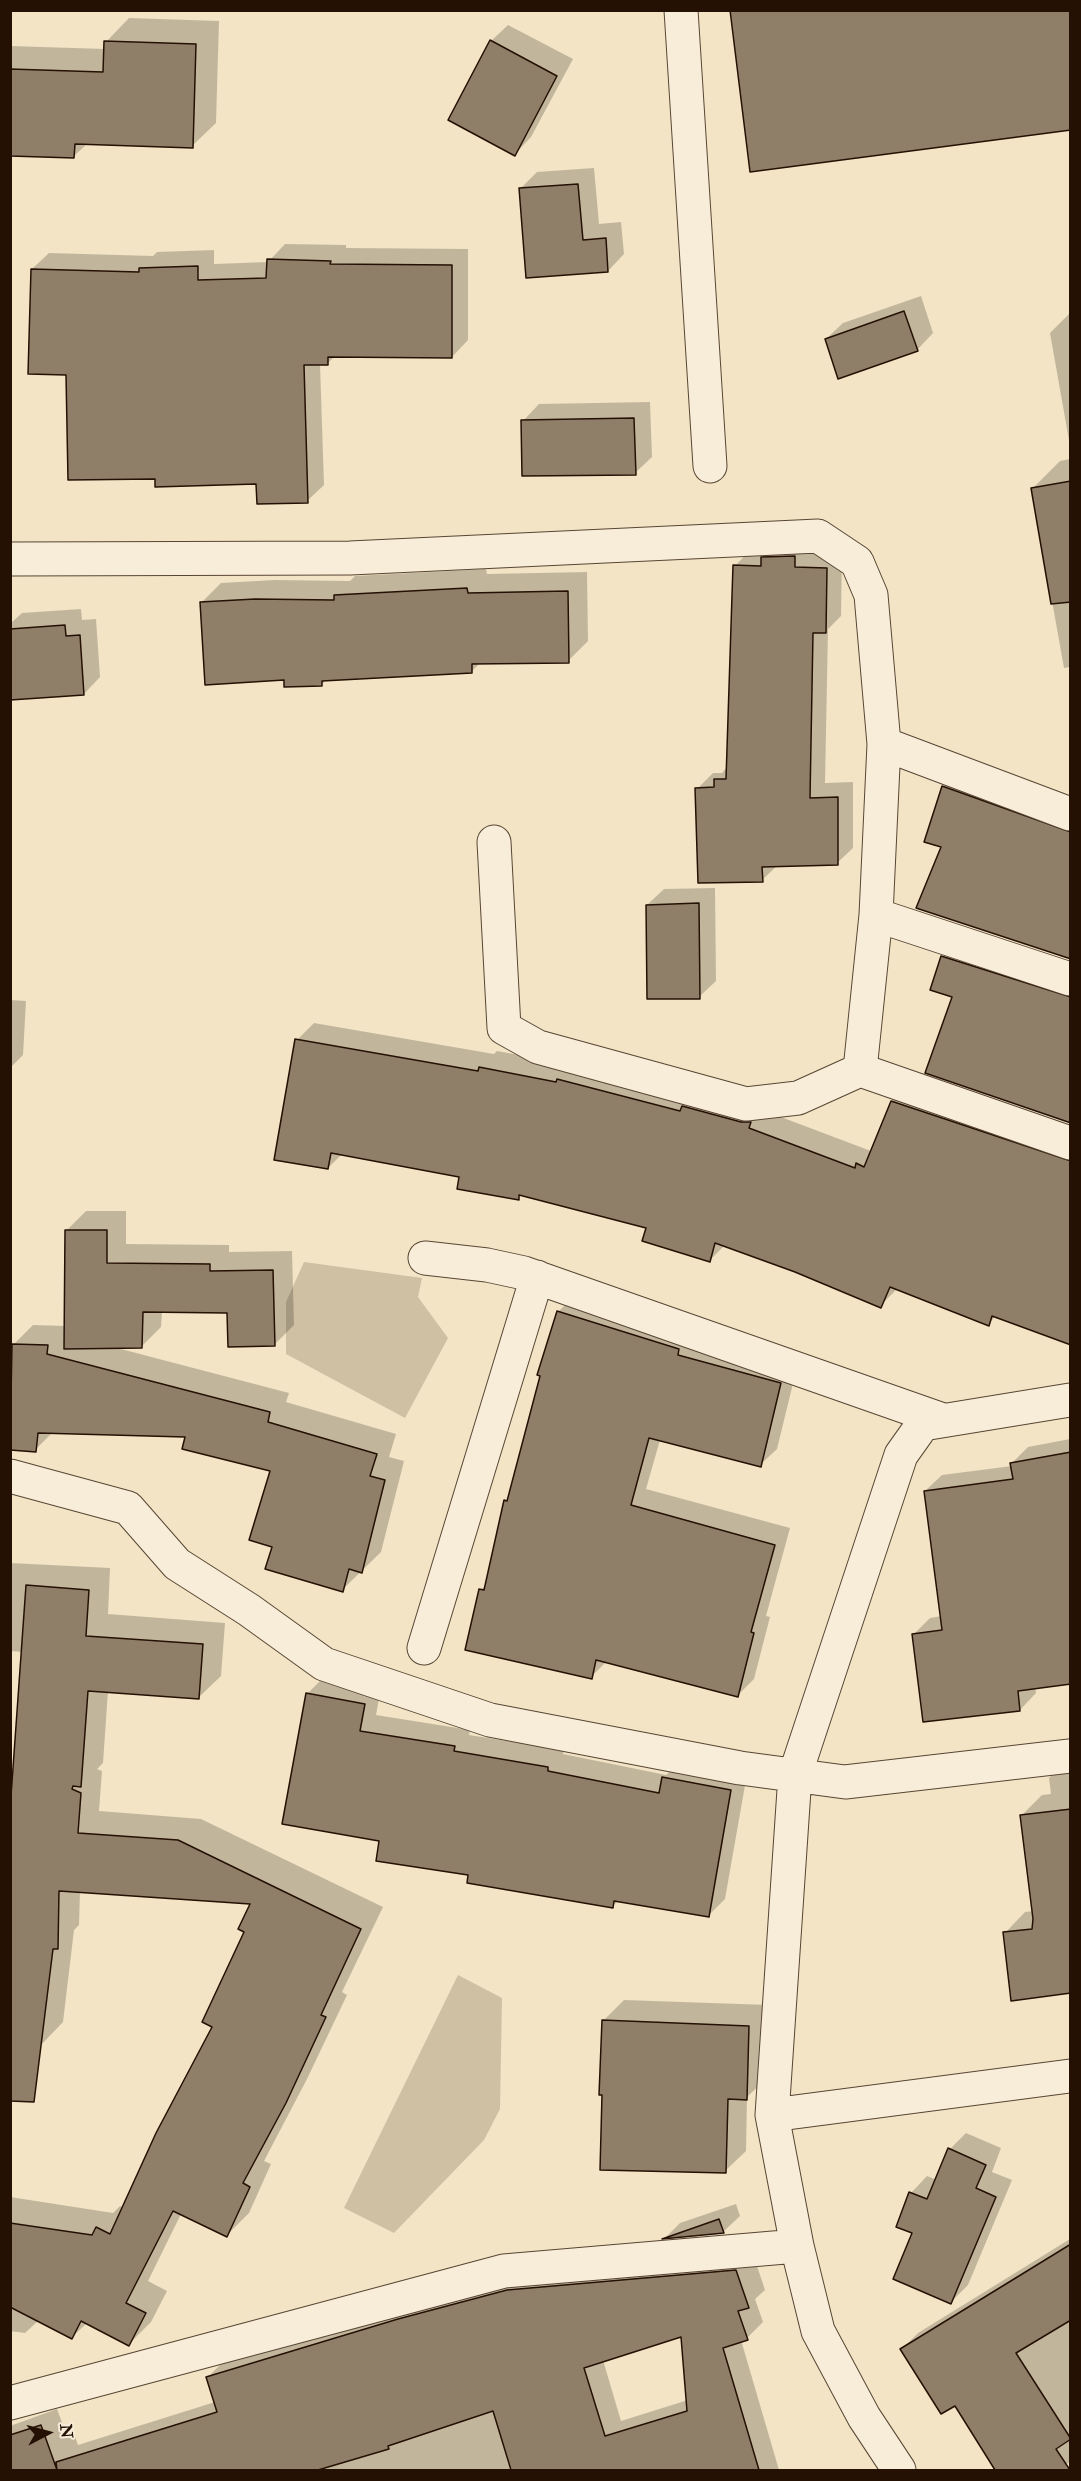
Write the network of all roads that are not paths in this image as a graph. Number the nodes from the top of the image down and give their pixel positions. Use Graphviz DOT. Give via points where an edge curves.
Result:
graph roads {
  1 [pos="681,10"];
  2 [pos="710,466"];
  3 [pos="10,559"];
  4 [pos="884,744"];
  5 [pos="1071,814"];
  6 [pos="494,842"];
  7 [pos="876,915"];
  8 [pos="1071,979"];
  9 [pos="860,1070"];
  10 [pos="1071,1143"];
  11 [pos="425,1258"];
  12 [pos="537,1277"];
  13 [pos="1071,1400"];
  14 [pos="943,1420"];
  15 [pos="10,1476"];
  16 [pos="424,1648"];
  17 [pos="1071,1756"];
  18 [pos="795,1775"];
  19 [pos="1071,2076"];
  20 [pos="772,2115"];
  21 [pos="797,2246"];
  22 [pos="10,2403"];
  23 [pos="899,2470"];
  1 -- 2 [label="street"];
  3 -- 4 [label="street" via="350,558 818,536 856,562 871,595"];
  4 -- 5 [label="street"];
  4 -- 7 [label="street"];
  6 -- 9 [label="street" via="504,1028 538,1047 746,1104 798,1098"];
  7 -- 8 [label="street"];
  7 -- 9 [label="street"];
  9 -- 10 [label="street"];
  11 -- 12 [label="street" via="486,1265"];
  12 -- 14 [label="street"];
  12 -- 16 [label="street"];
  13 -- 14 [label="street"];
  14 -- 18 [label="street" via="924,1424 901,1455"];
  15 -- 18 [label="street" via="128,1508 177,1564 324,1664 490,1720"];
  17 -- 18 [label="street" via="845,1782"];
  18 -- 20 [label="street"];
  19 -- 20 [label="street"];
  20 -- 21 [label="street"];
  21 -- 22 [label="street" via="504,2271"];
  21 -- 23 [label="street" via="818,2331 864,2416"];
}
